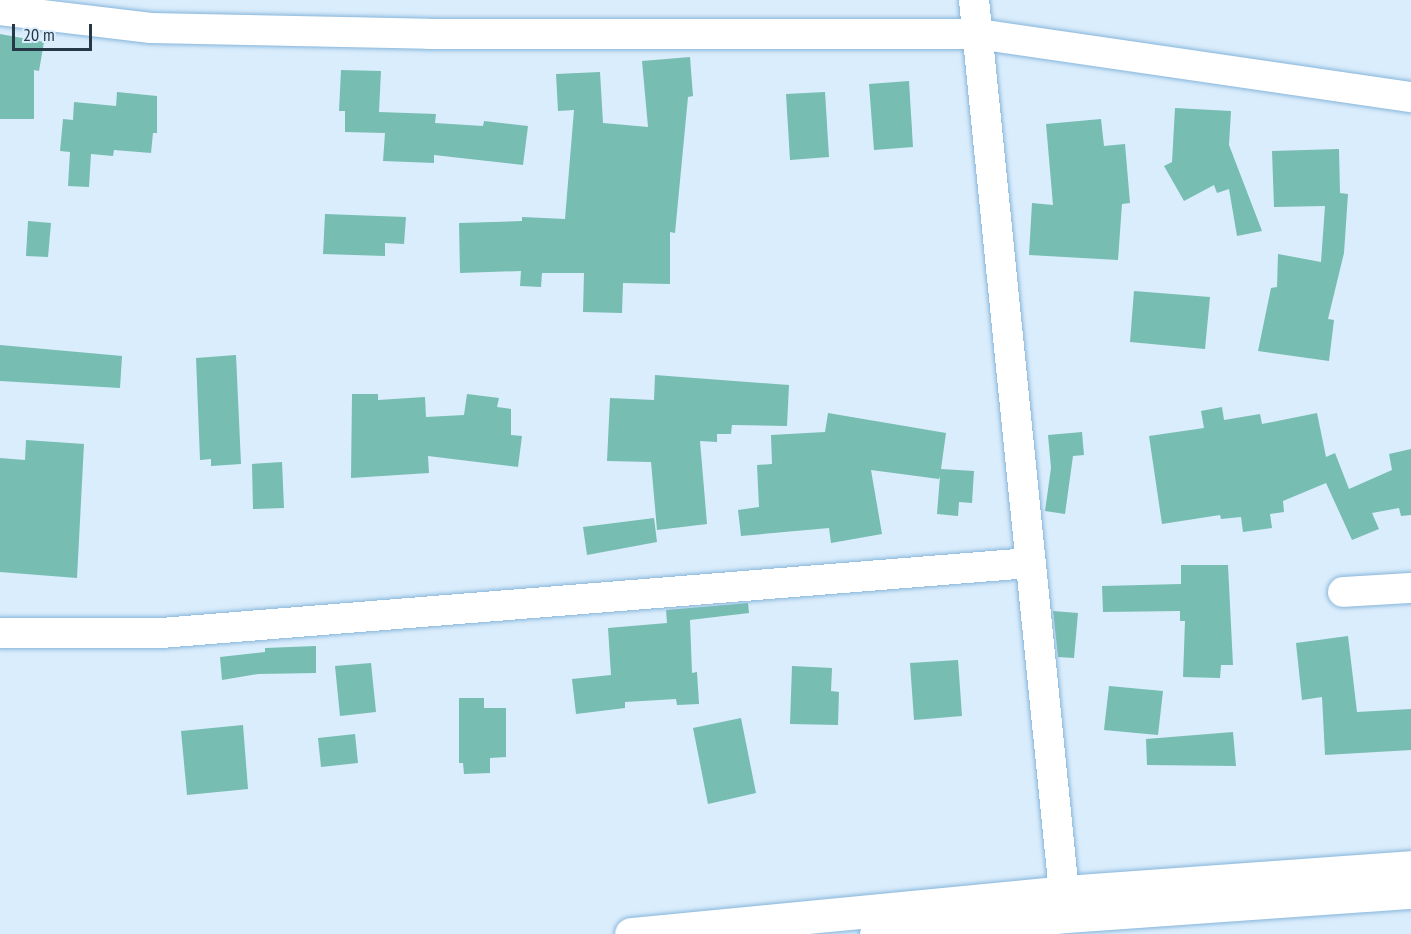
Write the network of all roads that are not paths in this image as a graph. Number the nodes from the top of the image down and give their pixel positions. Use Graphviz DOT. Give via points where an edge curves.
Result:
graph roads {
  1 [pos="974,0"];
  2 [pos="0,10"];
  3 [pos="978,34"];
  4 [pos="1411,97"];
  5 [pos="1029,563"];
  6 [pos="1411,588"];
  7 [pos="1343,592"];
  8 [pos="0,633"];
  9 [pos="1411,867"];
  10 [pos="1064,892"];
  11 [pos="1411,892"];
  12 [pos="631,934"];
  13 [pos="876,934"];
  1 -- 3 [label="street"];
  2 -- 3 [label="street" via="162,28 428,34"];
  3 -- 4 [label="street"];
  3 -- 5 [label="street"];
  5 -- 8 [label="street" via="161,633"];
  5 -- 10 [label="street"];
  6 -- 7 [label="street"];
  9 -- 10 [label="main road"];
  10 -- 12 [label="main road"];
  11 -- 13 [label="main road" via="1066,916"];
}
